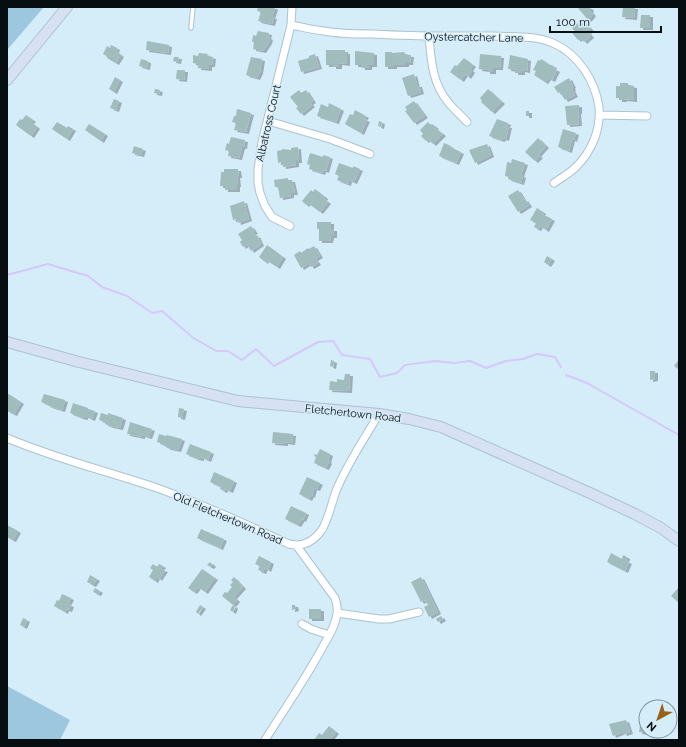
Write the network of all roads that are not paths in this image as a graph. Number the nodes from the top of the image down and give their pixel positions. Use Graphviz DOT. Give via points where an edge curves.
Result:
graph roads {
  1 [pos="67,7"];
  2 [pos="193,7"];
  3 [pos="292,7"];
  4 [pos="291,25"];
  5 [pos="191,28"];
  6 [pos="429,36"];
  7 [pos="7,80"];
  8 [pos="600,115"];
  9 [pos="647,116"];
  10 [pos="268,122"];
  11 [pos="467,122"];
  12 [pos="370,154"];
  13 [pos="554,183"];
  14 [pos="290,226"];
  15 [pos="7,342"];
  16 [pos="379,414"];
  17 [pos="7,438"];
  18 [pos="679,541"];
  19 [pos="296,545"];
  20 [pos="419,612"];
  21 [pos="338,614"];
  22 [pos="302,624"];
  23 [pos="329,635"];
  24 [pos="265,740"];
  1 -- 7 [label="street"];
  2 -- 5 [label="lane"];
  3 -- 4 [label="street, Albatross Court"];
  4 -- 6 [label="street, Oystercatcher Lane" via="324,32"];
  4 -- 10 [label="street, Albatross Court"];
  6 -- 8 [label="street, Oystercatcher Lane" via="513,36 552,43 566,51 586,71 593,84"];
  6 -- 11 [label="street" via="436,82 447,101"];
  8 -- 9 [label="street"];
  8 -- 13 [label="street, Oystercatcher Lane" via="594,139 584,158"];
  10 -- 12 [label="street" via="330,139"];
  10 -- 14 [label="street, Albatross Court" via="258,169 260,193 272,217"];
  15 -- 16 [label="street, Fletchertown Road" via="238,401"];
  16 -- 18 [label="street, Fletchertown Road" via="409,418 441,427 635,514"];
  16 -- 19 [label="street, Old Fletchertown Road" via="337,490 322,531 309,543"];
  17 -- 19 [label="street, Old Fletchertown Road" via="50,455 158,488"];
  19 -- 21 [label="street" via="335,598"];
  20 -- 21 [label="street" via="398,618 379,619"];
  21 -- 23 [label="street"];
  22 -- 23 [label="street"];
  23 -- 24 [label="street" via="306,677"];
}
